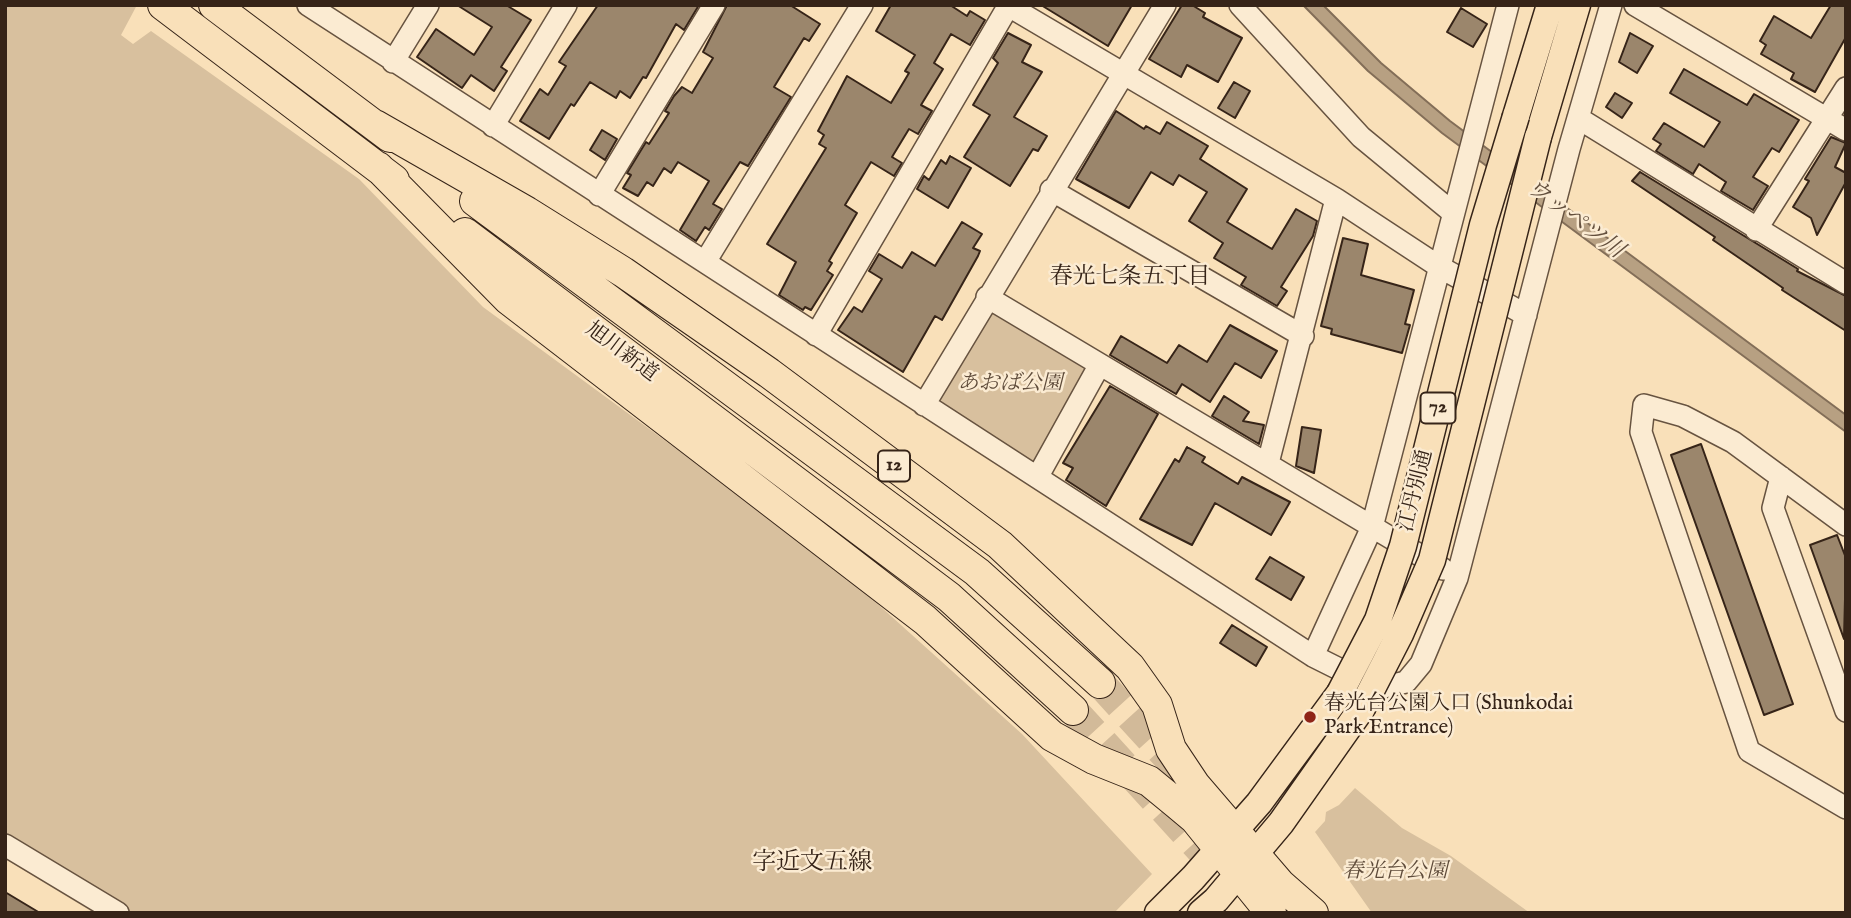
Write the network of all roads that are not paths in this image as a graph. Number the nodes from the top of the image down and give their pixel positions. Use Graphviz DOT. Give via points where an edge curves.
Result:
graph roads {
  1 [pos="163,5"];
  2 [pos="214,5"];
  3 [pos="308,5"];
  4 [pos="428,5"];
  5 [pos="566,5"];
  6 [pos="714,5"];
  7 [pos="862,5"];
  8 [pos="1008,5"];
  9 [pos="1165,5"];
  10 [pos="1240,5"];
  11 [pos="1508,5"];
  12 [pos="1550,5"];
  13 [pos="1577,5"];
  14 [pos="1611,5"];
  15 [pos="1635,5"];
  16 [pos="393,62"];
  17 [pos="1122,75"];
  18 [pos="1846,88"];
  19 [pos="1578,118"];
  20 [pos="1827,119"];
  21 [pos="375,125"];
  22 [pos="493,127"];
  23 [pos="1846,130"];
  24 [pos="378,167"];
  25 [pos="1052,190"];
  26 [pos="599,195"];
  27 [pos="1336,200"];
  28 [pos="1454,205"];
  29 [pos="1756,230"];
  30 [pos="705,262"];
  31 [pos="1438,266"];
  32 [pos="1846,283"];
  33 [pos="987,296"];
  34 [pos="1526,315"];
  35 [pos="816,335"];
  36 [pos="1303,335"];
  37 [pos="1099,366"];
  38 [pos="924,405"];
  39 [pos="1268,463"];
  40 [pos="1038,476"];
  41 [pos="1782,477"];
  42 [pos="1846,525"];
  43 [pos="1372,527"];
  44 [pos="1457,578"];
  45 [pos="1313,656"];
  46 [pos="1100,683"];
  47 [pos="1073,710"];
  48 [pos="1846,711"];
  49 [pos="1846,808"];
  50 [pos="1226,841"];
  51 [pos="5,845"];
  52 [pos="1246,864"];
  53 [pos="118,913"];
  54 [pos="1158,913"];
  55 [pos="1201,913"];
  56 [pos="1271,913"];
  57 [pos="1313,913"];
  1 -- 24 [label="highway, 旭川新道 / 12"];
  2 -- 21 [label="highway, 旭川新道 / 12"];
  3 -- 16 [label="street"];
  4 -- 16 [label="street"];
  5 -- 22 [label="street"];
  6 -- 26 [label="street"];
  7 -- 30 [label="street"];
  8 -- 17 [label="street"];
  8 -- 35 [label="street"];
  9 -- 17 [label="street"];
  10 -- 28 [label="street" via="1361,137"];
  11 -- 28 [label="street"];
  12 -- 50 [label="main road, 江丹別通 / 72, bridge" via="1483,225 1404,546 1378,620 1340,693"];
  13 -- 52 [label="main road, 江丹別通 / 72, bridge" via="1538,137 1432,560 1362,708"];
  14 -- 19 [label="street"];
  15 -- 20 [label="street"];
  16 -- 22 [label="street"];
  17 -- 25 [label="street"];
  17 -- 27 [label="street"];
  18 -- 20 [label="street"];
  19 -- 29 [label="street"];
  19 -- 34 [label="street"];
  20 -- 23 [label="street"];
  20 -- 29 [label="street"];
  21 -- 46 [label="highway, 旭川新道 / 12" via="977,572"];
  21 -- 50 [label="highway, 12" via="623,272 769,373 1000,545 1130,667 1157,705 1171,749"];
  22 -- 26 [label="street"];
  24 -- 47 [label="highway, 旭川新道 / 12" via="949,597"];
  24 -- 50 [label="highway, 12" via="508,299 925,620 1052,736 1149,781"];
  25 -- 33 [label="street"];
  25 -- 36 [label="street"];
  26 -- 30 [label="street"];
  27 -- 31 [label="street"];
  27 -- 36 [label="street"];
  28 -- 31 [label="street"];
  29 -- 32 [label="street"];
  30 -- 35 [label="street"];
  31 -- 34 [label="street"];
  31 -- 43 [label="street"];
  33 -- 37 [label="street"];
  33 -- 38 [label="street"];
  34 -- 44 [label="street"];
  35 -- 38 [label="street"];
  36 -- 39 [label="street"];
  37 -- 39 [label="street"];
  37 -- 40 [label="street"];
  38 -- 40 [label="street"];
  39 -- 43 [label="street"];
  40 -- 45 [label="street"];
  41 -- 42 [label="street"];
  41 -- 48 [label="street" via="1773,508"];
  41 -- 49 [label="street" via="1733,442 1693,421 1644,405 1641,432 1749,751"];
  43 -- 44 [label="street"];
  43 -- 45 [label="street"];
  44 -- 45 [label="street" via="1421,664 1406,682 1384,687 1369,684"];
  50 -- 52 [label="highway, 12"];
  50 -- 54 [label="main road, 江丹別通 / 72"];
  51 -- 53 [label="street"];
  52 -- 55 [label="main road, 江丹別通 / 72"];
  52 -- 56 [label="highway, 12"];
  52 -- 57 [label="highway, 12"];
}
